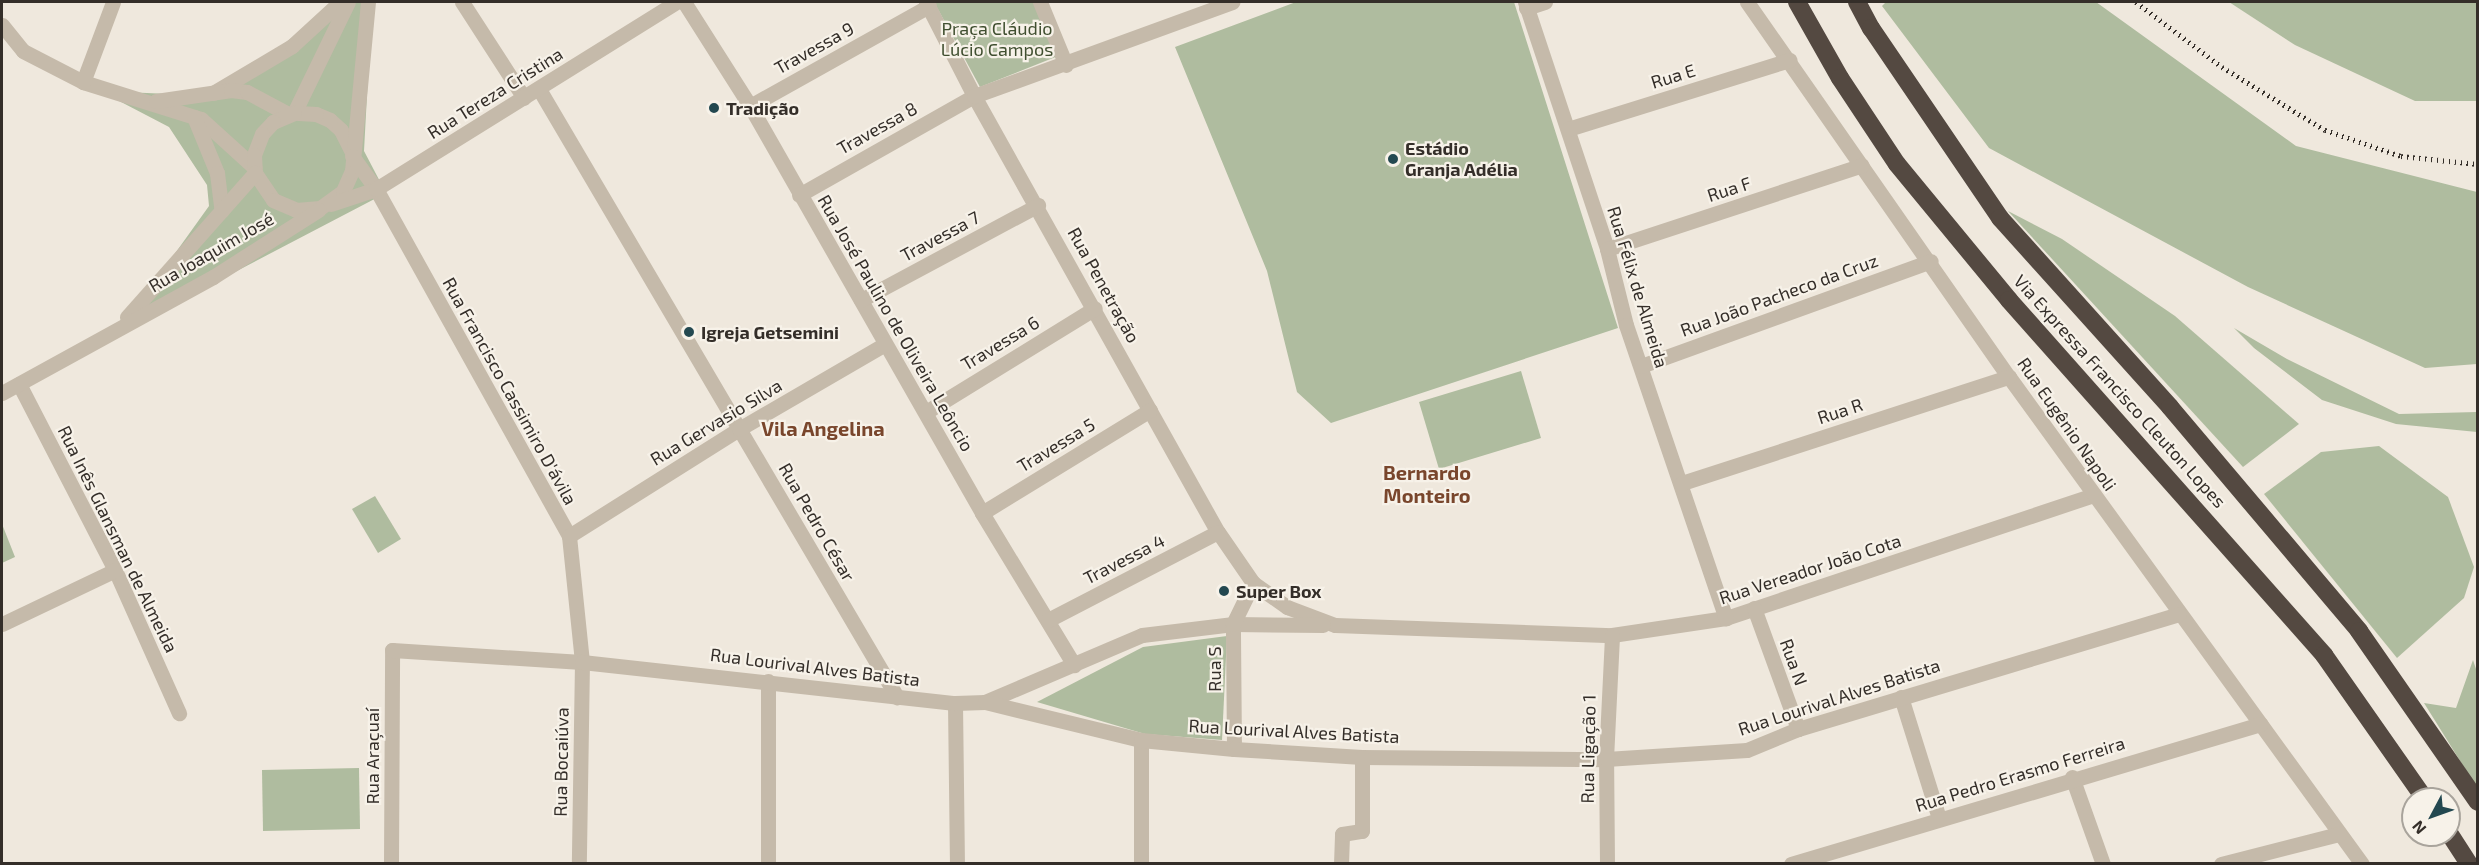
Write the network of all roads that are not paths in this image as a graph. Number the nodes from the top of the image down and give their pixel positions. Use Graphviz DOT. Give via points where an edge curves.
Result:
graph roads {
  1 [pos="113,2"];
  2 [pos="340,2"];
  3 [pos="348,2"];
  4 [pos="368,2"];
  5 [pos="462,2"];
  6 [pos="677,2"];
  7 [pos="684,2"];
  8 [pos="1040,2"];
  9 [pos="1232,2"];
  10 [pos="1545,2"];
  11 [pos="1747,2"];
  12 [pos="1797,2"];
  13 [pos="1857,2"];
  14 [pos="927,4"];
  15 [pos="1526,5"];
  16 [pos="2,25"];
  17 [pos="1790,60"];
  18 [pos="1066,65"];
  19 [pos="83,82"];
  20 [pos="539,89"];
  21 [pos="213,93"];
  22 [pos="974,96"];
  23 [pos="524,98"];
  24 [pos="153,102"];
  25 [pos="750,106"];
  26 [pos="291,113"];
  27 [pos="194,117"];
  28 [pos="1568,129"];
  29 [pos="352,153"];
  30 [pos="1863,165"];
  31 [pos="255,170"];
  32 [pos="376,189"];
  33 [pos="799,195"];
  34 [pos="1038,205"];
  35 [pos="323,206"];
  36 [pos="222,211"];
  37 [pos="1607,249"];
  38 [pos="1930,261"];
  39 [pos="861,300"];
  40 [pos="1095,308"];
  41 [pos="119,326"];
  42 [pos="885,344"];
  43 [pos="1641,366"];
  44 [pos="2009,377"];
  45 [pos="18,384"];
  46 [pos="2,393"];
  47 [pos="1150,410"];
  48 [pos="926,412"];
  49 [pos="739,429"];
  50 [pos="1682,483"];
  51 [pos="2094,495"];
  52 [pos="982,513"];
  53 [pos="1218,532"];
  54 [pos="569,536"];
  55 [pos="116,570"];
  56 [pos="1253,583"];
  57 [pos="1754,608"];
  58 [pos="2179,614"];
  59 [pos="1726,618"];
  60 [pos="1048,620"];
  61 [pos="2,624"];
  62 [pos="1233,624"];
  63 [pos="1335,625"];
  64 [pos="1612,635"];
  65 [pos="392,650"];
  66 [pos="582,662"];
  67 [pos="1074,665"];
  68 [pos="768,681"];
  69 [pos="897,697"];
  70 [pos="1901,697"];
  71 [pos="985,702"];
  72 [pos="955,703"];
  73 [pos="179,713"];
  74 [pos="2261,724"];
  75 [pos="1798,729"];
  76 [pos="1141,740"];
  77 [pos="1234,749"];
  78 [pos="1362,757"];
  79 [pos="1606,759"];
  80 [pos="2072,777"];
  81 [pos="2417,787"];
  82 [pos="2478,802"];
  83 [pos="1939,818"];
  84 [pos="2339,834"];
  85 [pos="2458,847"];
  86 [pos="1834,857"];
  87 [pos="2221,863"];
  88 [pos="391,864"];
  89 [pos="579,864"];
  90 [pos="768,864"];
  91 [pos="957,864"];
  92 [pos="1141,864"];
  93 [pos="1341,864"];
  94 [pos="1607,864"];
  95 [pos="1791,864"];
  96 [pos="2103,864"];
  97 [pos="2362,864"];
  98 [pos="2469,864"];
  1 -- 19 [label="street"];
  2 -- 21 [label="street" via="292,46"];
  3 -- 26 [label="street"];
  4 -- 29 [label="street"];
  5 -- 23 [label="street"];
  6 -- 20 [label="street, Rua Tereza Cristina"];
  7 -- 25 [label="street, Rua José Paulino de Oliveira Leôncio"];
  8 -- 18 [label="street"];
  9 -- 18 [label="street, Travessa 8"];
  10 -- 15 [label="street"];
  11 -- 17 [label="street, Rua Eugênio Napoli"];
  12 -- 81 [label="highway, Via Expressa Francisco Cleuton Lopes" via="1840,78 1897,164 2009,300 2324,655"];
  13 -- 82 [label="highway, Via Expressa Francisco Cleuton Lopes" via="2000,218 2170,407 2358,631"];
  14 -- 22 [label="street, Rua Penetração"];
  14 -- 25 [label="street, Travessa 9"];
  15 -- 28 [label="street, Rua Félix de Almeida"];
  16 -- 19 [label="street" via="23,51"];
  17 -- 28 [label="street, Rua E"];
  17 -- 30 [label="street, Rua Eugênio Napoli"];
  18 -- 22 [label="street, Travessa 8"];
  19 -- 24 [label="street"];
  20 -- 23 [label="street, Rua Tereza Cristina"];
  20 -- 49 [label="street, Rua Pedro César"];
  21 -- 24 [label="street"];
  21 -- 26 [label="street" via="247,92"];
  22 -- 33 [label="street, Travessa 8"];
  22 -- 34 [label="street, Rua Penetração"];
  23 -- 32 [label="street, Rua Tereza Cristina"];
  24 -- 27 [label="street"];
  25 -- 33 [label="street, Rua José Paulino de Oliveira Leôncio"];
  26 -- 29 [label="street" via="316,114 330,120 341,130"];
  26 -- 31 [label="street" via="273,122 262,134"];
  27 -- 31 [label="street"];
  27 -- 36 [label="street" via="217,172"];
  28 -- 37 [label="street, Rua Félix de Almeida"];
  29 -- 32 [label="street, Rua Francisco Cassimiro D'ávila"];
  29 -- 35 [label="street" via="347,184"];
  30 -- 37 [label="street, Rua F"];
  30 -- 38 [label="street, Rua Eugênio Napoli"];
  31 -- 35 [label="street" via="267,195 280,205 304,211"];
  31 -- 36 [label="street, Rua Joaquim José"];
  32 -- 35 [label="street, Rua Tereza Cristina"];
  32 -- 54 [label="street, Rua Francisco Cassimiro D'ávila"];
  33 -- 39 [label="street, Rua José Paulino de Oliveira Leôncio"];
  34 -- 39 [label="street, Travessa 7"];
  34 -- 40 [label="street, Rua Penetração"];
  35 -- 41 [label="street, Rua Joaquim José" via="213,277"];
  36 -- 41 [label="street, Rua Joaquim José"];
  37 -- 43 [label="street, Rua Félix de Almeida"];
  38 -- 43 [label="street, Rua João Pacheco da Cruz"];
  38 -- 44 [label="street, Rua Eugênio Napoli"];
  39 -- 42 [label="street, Rua José Paulino de Oliveira Leôncio"];
  40 -- 47 [label="street, Rua Penetração"];
  40 -- 48 [label="street, Travessa 6"];
  41 -- 45 [label="street, Rua Joaquim José"];
  42 -- 48 [label="street, Rua José Paulino de Oliveira Leôncio"];
  42 -- 49 [label="street, Rua Gervasio Silva"];
  43 -- 50 [label="street, Rua Félix de Almeida"];
  44 -- 50 [label="street, Rua R"];
  44 -- 51 [label="street, Rua Eugênio Napoli"];
  45 -- 46 [label="street, Rua Joaquim José"];
  45 -- 55 [label="street, Rua Inês Glansman de Almeida"];
  47 -- 52 [label="street, Travessa 5"];
  47 -- 53 [label="street, Rua Penetração"];
  48 -- 52 [label="street, Rua José Paulino de Oliveira Leôncio"];
  49 -- 54 [label="street, Rua Gervasio Silva"];
  49 -- 69 [label="street, Rua Pedro César"];
  50 -- 59 [label="street, Rua Félix de Almeida"];
  51 -- 57 [label="street, Rua Vereador João Cota"];
  51 -- 58 [label="street, Rua Eugênio Napoli"];
  52 -- 60 [label="street, Rua José Paulino de Oliveira Leôncio"];
  53 -- 56 [label="street, Rua Penetração"];
  53 -- 60 [label="street, Travessa 4"];
  54 -- 66 [label="street, Rua Francisco Cassimiro D'ávila"];
  55 -- 61 [label="street"];
  55 -- 73 [label="street, Rua Inês Glansman de Almeida"];
  56 -- 62 [label="street"];
  56 -- 63 [label="street, Rua Vereador João Cota" via="1287,607"];
  57 -- 59 [label="street, Rua Vereador João Cota"];
  57 -- 75 [label="street, Rua N"];
  58 -- 70 [label="street, Rua Lourival Alves Batista"];
  58 -- 74 [label="street, Rua Eugênio Napoli"];
  59 -- 64 [label="street, Rua Vereador João Cota"];
  60 -- 67 [label="street, Rua José Paulino de Oliveira Leôncio"];
  62 -- 63 [label="street"];
  62 -- 67 [label="street" via="1142,635"];
  62 -- 77 [label="street, Rua S"];
  63 -- 64 [label="street, Rua Vereador João Cota"];
  64 -- 79 [label="street, Rua Ligação 1"];
  65 -- 66 [label="street, Rua Lourival Alves Batista"];
  65 -- 88 [label="street, Rua Araçuaí"];
  66 -- 68 [label="street, Rua Lourival Alves Batista"];
  66 -- 89 [label="street, Rua Bocaiúva"];
  67 -- 71 [label="street"];
  68 -- 69 [label="street, Rua Lourival Alves Batista"];
  68 -- 90 [label="street"];
  69 -- 72 [label="street, Rua Lourival Alves Batista"];
  70 -- 75 [label="street, Rua Lourival Alves Batista"];
  70 -- 83 [label="street"];
  71 -- 72 [label="street, Rua Lourival Alves Batista"];
  71 -- 76 [label="street, Rua Lourival Alves Batista"];
  72 -- 91 [label="street"];
  74 -- 80 [label="street, Rua Pedro Erasmo Ferreira"];
  74 -- 84 [label="street, Rua Eugênio Napoli"];
  75 -- 79 [label="street, Rua Lourival Alves Batista" via="1747,750"];
  76 -- 77 [label="street, Rua Lourival Alves Batista"];
  76 -- 92 [label="street"];
  77 -- 78 [label="street, Rua Lourival Alves Batista"];
  78 -- 79 [label="street, Rua Lourival Alves Batista"];
  78 -- 93 [label="street" via="1362,831 1342,834"];
  79 -- 94 [label="street, Rua Ligação 1"];
  80 -- 83 [label="street, Rua Pedro Erasmo Ferreira"];
  80 -- 96 [label="street"];
  83 -- 86 [label="street, Rua Pedro Erasmo Ferreira"];
  84 -- 87 [label="street"];
  84 -- 97 [label="street, Rua Eugênio Napoli"];
  85 -- 98 [label="highway"];
  86 -- 95 [label="street, Rua Pedro Erasmo Ferreira"];
}
